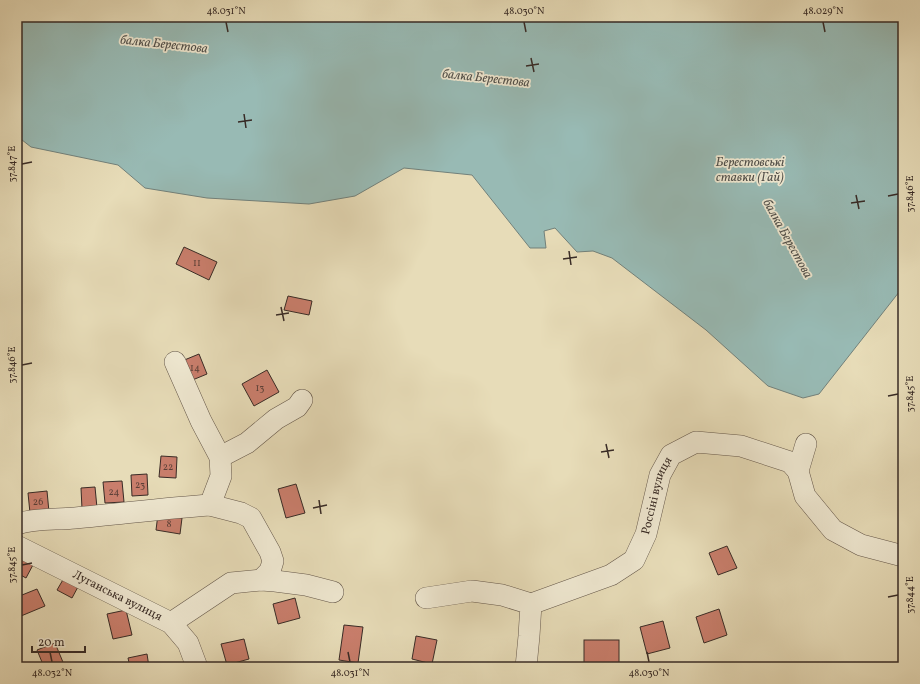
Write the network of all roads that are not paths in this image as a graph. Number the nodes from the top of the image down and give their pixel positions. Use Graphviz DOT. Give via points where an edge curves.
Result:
graph roads {
  1 [pos="175,362"];
  2 [pos="302,400"];
  3 [pos="806,444"];
  4 [pos="220,457"];
  5 [pos="798,471"];
  6 [pos="210,505"];
  7 [pos="17,524"];
  8 [pos="17,546"];
  9 [pos="903,556"];
  10 [pos="261,580"];
  11 [pos="333,592"];
  12 [pos="426,598"];
  13 [pos="531,604"];
  14 [pos="171,623"];
  15 [pos="197,667"];
  16 [pos="526,667"];
  1 -- 4 [label="street"];
  2 -- 4 [label="street" via="297,407 276,419 247,442"];
  3 -- 5 [label="street"];
  4 -- 6 [label="street" via="221,476"];
  5 -- 9 [label="street" via="805,496 832,530 861,545"];
  5 -- 13 [label="street, Россіні вулиця" via="790,462 742,446 696,442 671,455 660,475 646,534 634,560 611,575"];
  6 -- 7 [label="street"];
  6 -- 10 [label="street" via="251,518 273,562"];
  8 -- 14 [label="street, Луганська вулиця"];
  10 -- 11 [label="street" via="306,585"];
  10 -- 14 [label="street" via="231,583"];
  12 -- 13 [label="street" via="472,591 502,595"];
  13 -- 16 [label="street"];
  14 -- 15 [label="street, Луганська вулиця" via="188,643"];
}
